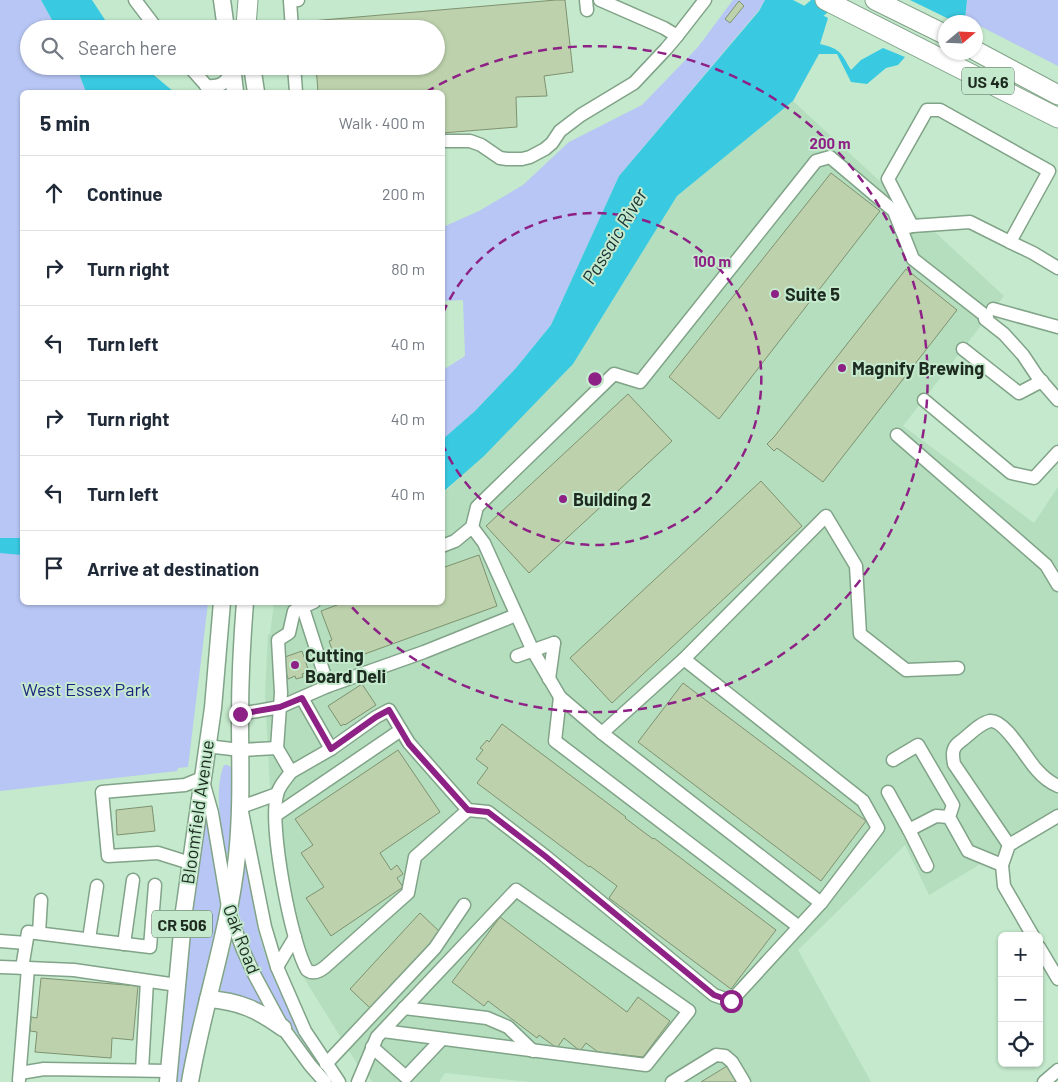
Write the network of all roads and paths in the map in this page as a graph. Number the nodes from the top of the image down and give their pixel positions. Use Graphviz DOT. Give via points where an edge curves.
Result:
graph roads {
  1 [pos="135,0"];
  2 [pos="222,0"];
  3 [pos="242,0"];
  4 [pos="248,0"];
  5 [pos="298,0"];
  6 [pos="600,0"];
  7 [pos="705,0"];
  8 [pos="826,0"];
  9 [pos="875,0"];
  10 [pos="150,20"];
  11 [pos="225,20"];
  12 [pos="245,20"];
  13 [pos="247,20"];
  14 [pos="291,20"];
  15 [pos="938,31"];
  16 [pos="676,36"];
  17 [pos="983,55"];
  18 [pos="197,75"];
  19 [pos="228,75"];
  20 [pos="233,75"];
  21 [pos="253,75"];
  22 [pos="295,75"];
  23 [pos="209,89"];
  24 [pos="235,90"];
  25 [pos="256,90"];
  26 [pos="296,90"];
  27 [pos="1058,95"];
  28 [pos="1058,118"];
  29 [pos="445,141"];
  30 [pos="907,227"];
  31 [pos="1010,242"];
  32 [pos="1058,268"];
  33 [pos="988,315"];
  34 [pos="1058,326"];
  35 [pos="963,349"];
  36 [pos="1039,379"];
  37 [pos="924,400"];
  38 [pos="1058,400"];
  39 [pos="897,435"];
  40 [pos="1058,452"];
  41 [pos="472,527"];
  42 [pos="445,545"];
  43 [pos="1058,585"];
  44 [pos="222,605"];
  45 [pos="245,605"];
  46 [pos="308,605"];
  47 [pos="516,615"];
  48 [pos="533,651"];
  49 [pos="517,656"];
  50 [pos="684,659"];
  51 [pos="958,668"];
  52 [pos="550,679"];
  53 [pos="328,686"];
  54 [pos="560,697"];
  55 [pos="302,698"];
  56 [pos="280,707"];
  57 [pos="240,714"];
  58 [pos="401,730"];
  59 [pos="602,733"];
  60 [pos="207,746"];
  61 [pos="277,748"];
  62 [pos="331,749"];
  63 [pos="240,750"];
  64 [pos="893,760"];
  65 [pos="291,772"];
  66 [pos="202,778"];
  67 [pos="1058,786"];
  68 [pos="888,792"];
  69 [pos="277,794"];
  70 [pos="240,808"];
  71 [pos="468,810"];
  72 [pos="276,815"];
  73 [pos="1058,816"];
  74 [pos="949,817"];
  75 [pos="909,830"];
  76 [pos="1009,844"];
  77 [pos="190,863"];
  78 [pos="1002,865"];
  79 [pos="927,866"];
  80 [pos="133,880"];
  81 [pos="155,885"];
  82 [pos="97,886"];
  83 [pos="41,900"];
  84 [pos="821,903"];
  85 [pos="464,905"];
  86 [pos="229,913"];
  87 [pos="799,927"];
  88 [pos="1031,932"];
  89 [pos="39,933"];
  90 [pos="295,937"];
  91 [pos="89,939"];
  92 [pos="0,940"];
  93 [pos="26,943"];
  94 [pos="124,944"];
  95 [pos="1043,954"];
  96 [pos="0,967"];
  97 [pos="25,968"];
  98 [pos="276,968"];
  99 [pos="1058,979"];
  100 [pos="147,980"];
  101 [pos="177,984"];
  102 [pos="208,999"];
  103 [pos="404,1008"];
  104 [pos="283,1028"];
  105 [pos="383,1031"];
  106 [pos="442,1039"];
  107 [pos="372,1047"];
  108 [pos="533,1051"];
  109 [pos="326,1064"];
  110 [pos="142,1070"];
  111 [pos="1058,1070"];
  112 [pos="168,1076"];
  113 [pos="20,1078"];
  114 [pos="190,1082"];
  115 [pos="325,1082"];
  116 [pos="339,1082"];
  117 [pos="358,1082"];
  118 [pos="672,1082"];
  119 [pos="744,1082"];
  120 [pos="1044,1082"];
  1 -- 10 [label="street"];
  2 -- 11 [label="main road"];
  3 -- 12 [label="main road"];
  4 -- 13 [label="highway"];
  5 -- 14 [label="street" via="290,1"];
  6 -- 16 [label="street" via="622,17 664,28"];
  7 -- 16 [label="street"];
  8 -- 28 [label="highway, US 46"];
  9 -- 15 [label="highway"];
  16 -- 29 [label="street" via="666,49 627,82 596,101 560,131 552,143 530,157 500,158 481,144"];
  17 -- 27 [label="highway, US 46"];
  18 -- 23 [label="street"];
  19 -- 23 [label="street" via="222,85"];
  20 -- 24 [label="main road"];
  21 -- 25 [label="main road"];
  22 -- 26 [label="street"];
  30 -- 31 [label="street" via="970,222"];
  30 -- 31 [label="street" via="888,179 927,110 940,110 1049,171"];
  30 -- 33 [label="street" via="912,259"];
  30 -- 41 [label="street" via="894,211 830,157 816,161 640,382 614,374 477,507"];
  31 -- 32 [label="street"];
  33 -- 34 [label="street"];
  33 -- 36 [label="street"];
  35 -- 36 [label="street" via="1019,393"];
  36 -- 38 [label="street"];
  37 -- 40 [label="street" via="1011,473 1034,478"];
  39 -- 43 [label="street" via="1046,565"];
  41 -- 42 [label="street"];
  41 -- 47 [label="street" via="484,543"];
  44 -- 60 [label="main road, Bloomfield Avenue"];
  45 -- 57 [label="main road, Bloomfield Avenue"];
  46 -- 53 [label="street"];
  46 -- 56 [label="street" via="294,611 289,633 278,640"];
  47 -- 48 [label="street"];
  47 -- 53 [label="street"];
  48 -- 49 [label="street"];
  48 -- 52 [label="street"];
  48 -- 52 [label="street" via="554,643"];
  50 -- 51 [label="street" via="826,516 856,566 860,634 906,670"];
  50 -- 59 [label="street"];
  50 -- 84 [label="street" via="869,809 878,828"];
  52 -- 54 [label="street"];
  53 -- 55 [label="street"];
  54 -- 59 [label="street"];
  54 -- 87 [label="street" via="554,741"];
  55 -- 56 [label="street"];
  55 -- 62 [label="street"];
  56 -- 57 [label="street"];
  56 -- 61 [label="street"];
  57 -- 63 [label="main road, Bloomfield Avenue"];
  58 -- 62 [label="street" via="389,710"];
  58 -- 71 [label="street" via="409,744"];
  58 -- 72 [label="street"];
  59 -- 84 [label="street"];
  60 -- 63 [label="street"];
  60 -- 66 [label="main road, Bloomfield Avenue"];
  61 -- 63 [label="street"];
  61 -- 65 [label="street"];
  62 -- 65 [label="street"];
  63 -- 70 [label="main road, Bloomfield Avenue"];
  64 -- 74 [label="street" via="918,745 952,805"];
  65 -- 69 [label="street"];
  66 -- 77 [label="main road, Bloomfield Avenue / CR 506"];
  66 -- 77 [label="street" via="185,785 102,792 108,856 158,853"];
  66 -- 86 [label="street, Oak Road" via="212,813"];
  67 -- 76 [label="street" via="1048,782 1035,769 998,722 982,725 955,745 952,753 954,764"];
  68 -- 75 [label="street"];
  69 -- 70 [label="street"];
  69 -- 72 [label="street"];
  70 -- 86 [label="main road, Bloomfield Avenue / CR 506"];
  70 -- 98 [label="street, Oak Road"];
  71 -- 87 [label="street" via="488,812 714,995 731,1001"];
  71 -- 90 [label="street" via="415,857 408,892 325,967 316,972 307,970"];
  72 -- 90 [label="street" via="278,850"];
  73 -- 76 [label="street"];
  74 -- 75 [label="street" via="936,816"];
  74 -- 78 [label="street" via="968,851"];
  75 -- 79 [label="street"];
  76 -- 78 [label="street"];
  77 -- 101 [label="main road, Bloomfield Avenue / CR 506"];
  78 -- 88 [label="street" via="1004,886"];
  80 -- 94 [label="street"];
  81 -- 94 [label="street" via="150,947"];
  82 -- 91 [label="street"];
  83 -- 89 [label="street"];
  84 -- 87 [label="street"];
  85 -- 109 [label="street" via="435,948"];
  86 -- 102 [label="main road, Bloomfield Avenue / CR 506"];
  86 -- 104 [label="street, Oak Road" via="254,974"];
  89 -- 91 [label="street"];
  89 -- 93 [label="street" via="28,932"];
  90 -- 98 [label="street"];
  91 -- 94 [label="street"];
  92 -- 93 [label="street"];
  93 -- 97 [label="street"];
  95 -- 99 [label="street"];
  96 -- 97 [label="street"];
  97 -- 100 [label="street" via="74,970"];
  97 -- 113 [label="street"];
  98 -- 109 [label="street, Oak Road" via="302,1024"];
  100 -- 101 [label="street"];
  100 -- 110 [label="street"];
  101 -- 112 [label="main road, Bloomfield Avenue / CR 506"];
  102 -- 104 [label="main road" via="241,1004"];
  102 -- 114 [label="main road, Bloomfield Avenue / CR 506"];
  103 -- 105 [label="street"];
  103 -- 108 [label="street" via="487,1018 508,1027"];
  103 -- 108 [label="street" via="516,890 689,1011 646,1065"];
  104 -- 115 [label="street, Oak Road"];
  105 -- 106 [label="street"];
  105 -- 107 [label="street"];
  106 -- 107 [label="street" via="406,1077"];
  106 -- 108 [label="street"];
  107 -- 117 [label="street"];
  109 -- 116 [label="street, Oak Road"];
  110 -- 112 [label="street"];
  110 -- 113 [label="street" via="44,1069"];
  111 -- 120 [label="street"];
  118 -- 119 [label="street" via="716,1055 725,1056 732,1062"];
}
